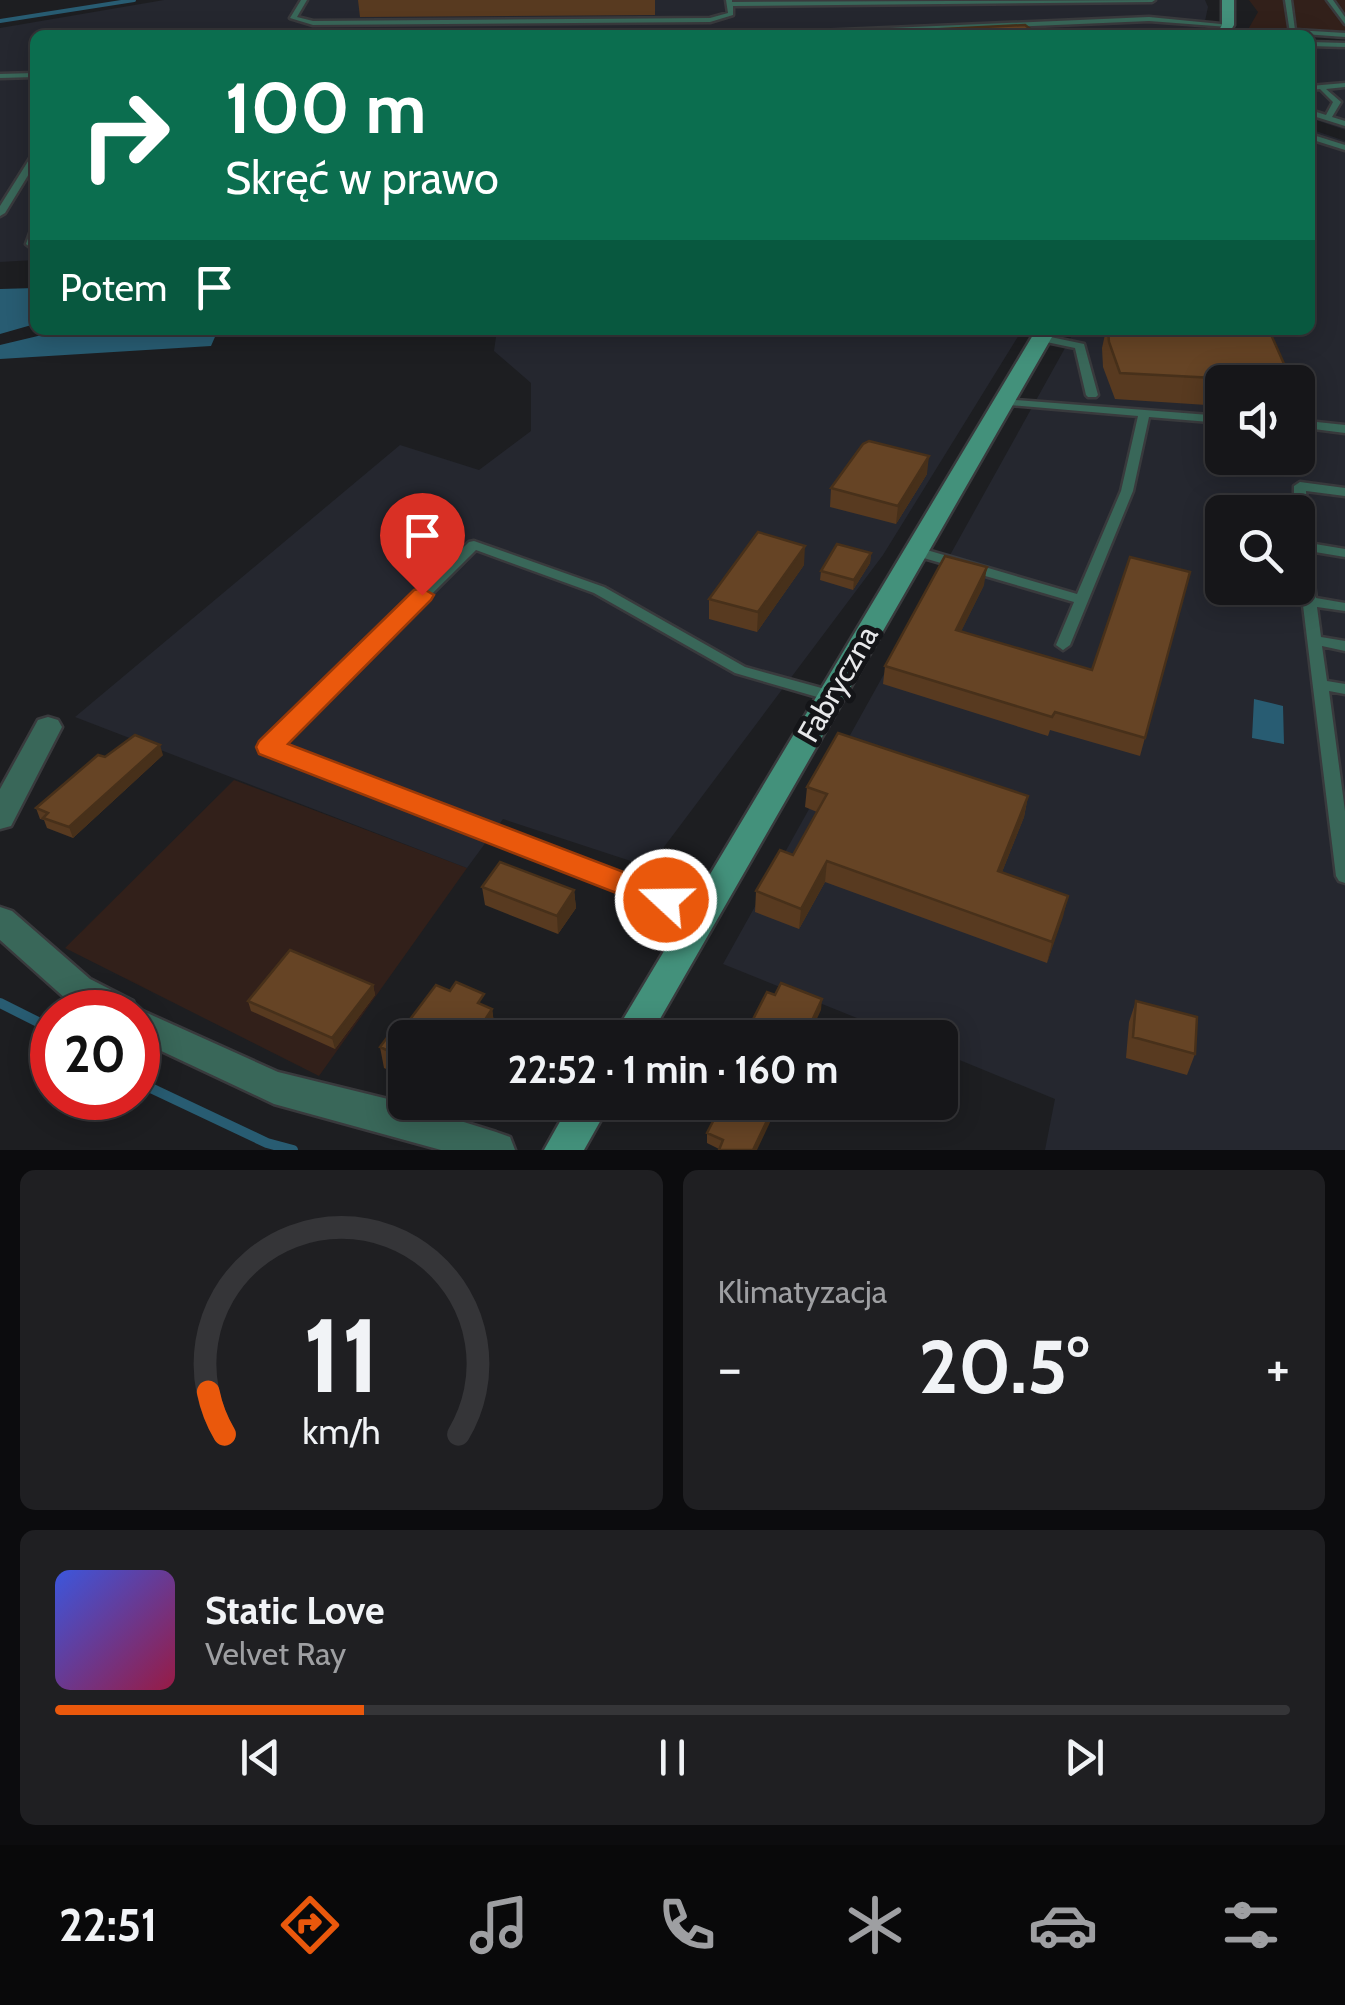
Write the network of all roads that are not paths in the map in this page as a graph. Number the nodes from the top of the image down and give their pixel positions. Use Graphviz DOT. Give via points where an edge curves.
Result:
graph roads {
  1 [pos="304,0"];
  2 [pos="1152,0"];
  3 [pos="1228,0"];
  4 [pos="1288,0"];
  5 [pos="730,2"];
  6 [pos="1331,2"];
  7 [pos="1345,4"];
  8 [pos="1345,22"];
  9 [pos="1016,24"];
  10 [pos="883,30"];
  11 [pos="1024,30"];
  12 [pos="1225,30"];
  13 [pos="1292,30"];
  14 [pos="1315,33"];
  15 [pos="1345,34"];
  16 [pos="1315,44"];
  17 [pos="1345,46"];
  18 [pos="30,74"];
  19 [pos="0,76"];
  20 [pos="1345,85"];
  21 [pos="1315,89"];
  22 [pos="1324,90"];
  23 [pos="1315,114"];
  24 [pos="1328,118"];
  25 [pos="1345,124"];
  26 [pos="1315,138"];
  27 [pos="1345,148"];
  28 [pos="30,164"];
  29 [pos="0,213"];
  30 [pos="1042,335"];
  31 [pos="1046,335"];
  32 [pos="1092,395"];
  33 [pos="1003,402"];
  34 [pos="1144,414"];
  35 [pos="1205,418"];
  36 [pos="1315,426"];
  37 [pos="1345,429"];
  38 [pos="1345,492"];
  39 [pos="1300,495"];
  40 [pos="1315,548"];
  41 [pos="915,551"];
  42 [pos="1345,553"];
  43 [pos="1082,600"];
  44 [pos="1315,603"];
  45 [pos="1310,605"];
  46 [pos="1345,607"];
  47 [pos="1314,640"];
  48 [pos="1063,645"];
  49 [pos="1345,646"];
  50 [pos="1321,685"];
  51 [pos="1345,689"];
  52 [pos="831,696"];
  53 [pos="48,727"];
  54 [pos="1326,727"];
  55 [pos="1345,730"];
  56 [pos="1339,779"];
  57 [pos="0,818"];
  58 [pos="1345,876"];
  59 [pos="702,912"];
  60 [pos="0,920"];
  61 [pos="80,990"];
  62 [pos="640,1020"];
  63 [pos="160,1034"];
  64 [pos="581,1120"];
  65 [pos="496,1150"];
  66 [pos="563,1150"];
  1 -- 5 [label="lane" via="294,18 312,23 706,20 727,18"];
  2 -- 5 [label="lane"];
  3 -- 12 [label="main road"];
  4 -- 13 [label="lane"];
  6 -- 7 [label="lane"];
  6 -- 8 [label="lane"];
  9 -- 10 [label="lane"];
  9 -- 11 [label="lane"];
  9 -- 12 [label="lane" via="1149,19"];
  14 -- 15 [label="lane"];
  16 -- 17 [label="lane"];
  18 -- 19 [label="lane"];
  20 -- 22 [label="lane"];
  21 -- 22 [label="lane"];
  22 -- 24 [label="lane" via="1337,102"];
  23 -- 24 [label="lane"];
  24 -- 25 [label="lane"];
  26 -- 27 [label="lane"];
  28 -- 29 [label="lane"];
  30 -- 33 [label="main road, Fabryczna"];
  31 -- 32 [label="lane" via="1080,346"];
  33 -- 34 [label="lane"];
  33 -- 41 [label="main road, Fabryczna"];
  34 -- 35 [label="lane"];
  34 -- 43 [label="lane" via="1127,491"];
  36 -- 37 [label="lane"];
  38 -- 39 [label="lane" via="1300,486"];
  40 -- 42 [label="lane"];
  41 -- 43 [label="lane"];
  41 -- 52 [label="main road, Fabryczna"];
  43 -- 48 [label="lane"];
  44 -- 46 [label="lane"];
  45 -- 47 [label="lane"];
  47 -- 49 [label="lane"];
  47 -- 50 [label="lane"];
  50 -- 51 [label="lane"];
  50 -- 54 [label="lane"];
  52 -- 59 [label="main road, Fabryczna"];
  52 -- 59 [label="lane" via="740,670 599,590 474,544 269,747"];
  53 -- 57 [label="street"];
  54 -- 55 [label="lane"];
  54 -- 56 [label="lane"];
  56 -- 58 [label="lane"];
  59 -- 62 [label="main road, Fabryczna"];
  60 -- 61 [label="street"];
  63 -- 65 [label="street" via="274,1086"];
  64 -- 66 [label="main road"];
}
